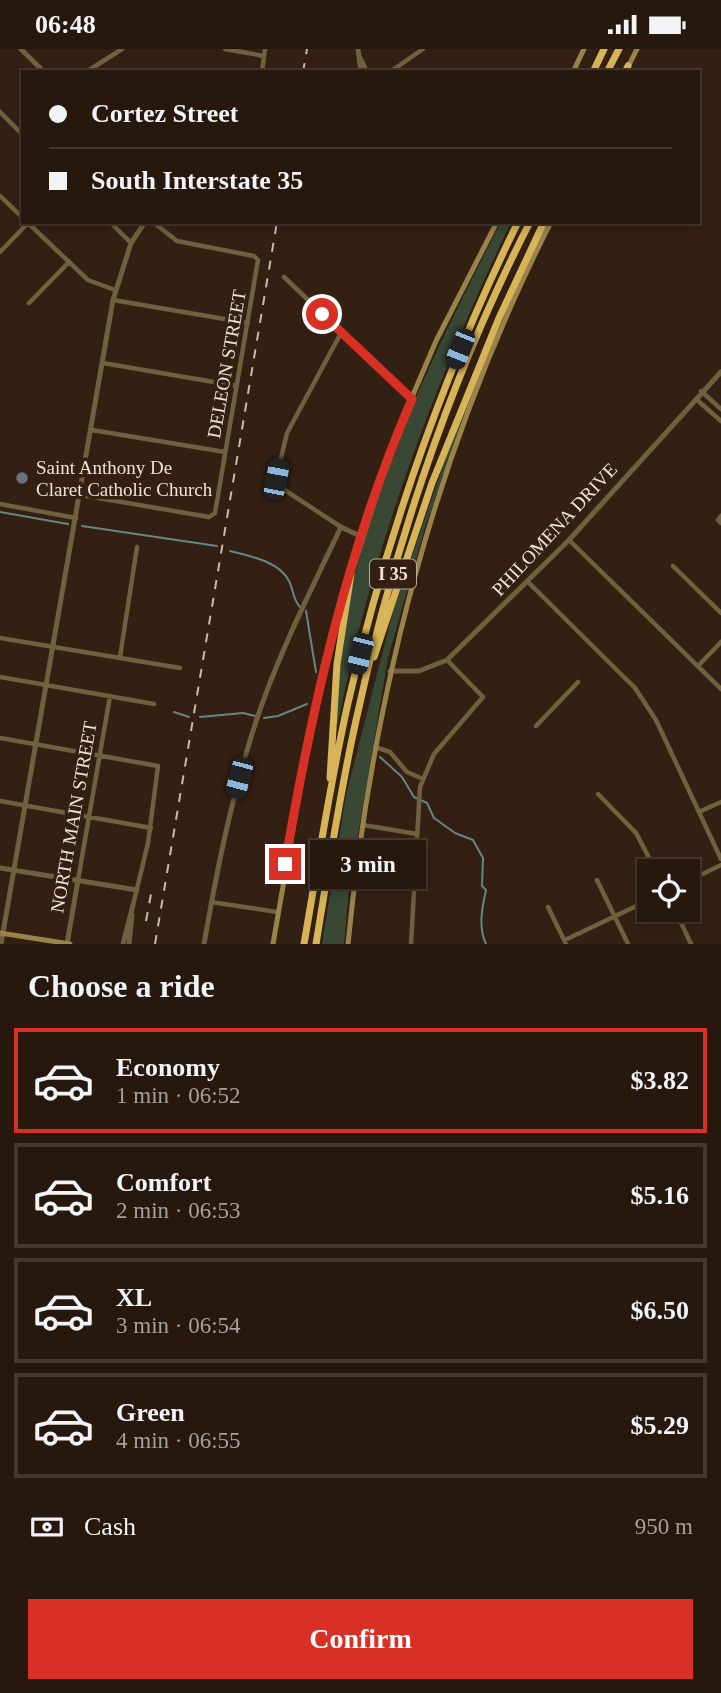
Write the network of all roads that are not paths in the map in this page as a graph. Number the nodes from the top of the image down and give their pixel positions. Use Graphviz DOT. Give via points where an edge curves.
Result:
graph roads {
  1 [pos="23,49"];
  2 [pos="122,49"];
  3 [pos="225,49"];
  4 [pos="265,49"];
  5 [pos="358,49"];
  6 [pos="423,49"];
  7 [pos="584,49"];
  8 [pos="604,49"];
  9 [pos="619,49"];
  10 [pos="637,49"];
  11 [pos="264,56"];
  12 [pos="360,58"];
  13 [pos="42,70"];
  14 [pos="89,70"];
  15 [pos="262,70"];
  16 [pos="361,70"];
  17 [pos="366,70"];
  18 [pos="394,70"];
  19 [pos="574,70"];
  20 [pos="594,70"];
  21 [pos="608,70"];
  22 [pos="626,70"];
  23 [pos="0,112"];
  24 [pos="21,133"];
  25 [pos="0,196"];
  26 [pos="21,216"];
  27 [pos="26,224"];
  28 [pos="28,224"];
  29 [pos="112,224"];
  30 [pos="144,224"];
  31 [pos="156,224"];
  32 [pos="496,224"];
  33 [pos="517,224"];
  34 [pos="529,224"];
  35 [pos="543,224"];
  36 [pos="550,224"];
  37 [pos="131,243"];
  38 [pos="0,251"];
  39 [pos="68,263"];
  40 [pos="284,277"];
  41 [pos="115,290"];
  42 [pos="113,300"];
  43 [pos="29,303"];
  44 [pos="248,323"];
  45 [pos="341,333"];
  46 [pos="103,363"];
  47 [pos="721,372"];
  48 [pos="237,386"];
  49 [pos="701,391"];
  50 [pos="695,398"];
  51 [pos="412,399"];
  52 [pos="721,409"];
  53 [pos="721,421"];
  54 [pos="92,430"];
  55 [pos="225,452"];
  56 [pos="81,495"];
  57 [pos="0,505"];
  58 [pos="721,516"];
  59 [pos="76,518"];
  60 [pos="721,523"];
  61 [pos="341,527"];
  62 [pos="362,537"];
  63 [pos="569,540"];
  64 [pos="137,547"];
  65 [pos="673,566"];
  66 [pos="351,574"];
  67 [pos="527,582"];
  68 [pos="721,613"];
  69 [pos="0,638"];
  70 [pos="721,642"];
  71 [pos="54,647"];
  72 [pos="120,657"];
  73 [pos="447,660"];
  74 [pos="698,666"];
  75 [pos="368,667"];
  76 [pos="180,668"];
  77 [pos="390,671"];
  78 [pos="0,677"];
  79 [pos="578,682"];
  80 [pos="47,686"];
  81 [pos="721,689"];
  82 [pos="110,696"];
  83 [pos="154,703"];
  84 [pos="536,726"];
  85 [pos="0,738"];
  86 [pos="35,744"];
  87 [pos="375,747"];
  88 [pos="100,755"];
  89 [pos="423,779"];
  90 [pos="598,794"];
  91 [pos="330,796"];
  92 [pos="0,801"];
  93 [pos="721,802"];
  94 [pos="24,805"];
  95 [pos="699,812"];
  96 [pos="89,817"];
  97 [pos="363,825"];
  98 [pos="150,828"];
  99 [pos="417,834"];
  100 [pos="650,859"];
  101 [pos="721,859"];
  102 [pos="721,865"];
  103 [pos="0,868"];
  104 [pos="14,870"];
  105 [pos="700,875"];
  106 [pos="78,880"];
  107 [pos="597,880"];
  108 [pos="137,890"];
  109 [pos="211,902"];
  110 [pos="133,905"];
  111 [pos="637,905"];
  112 [pos="548,907"];
  113 [pos="277,912"];
  114 [pos="615,917"];
  115 [pos="681,922"];
  116 [pos="2,933"];
  117 [pos="566,942"];
  118 [pos="1,944"];
  119 [pos="68,944"];
  120 [pos="123,944"];
  121 [pos="130,944"];
  122 [pos="204,944"];
  123 [pos="273,944"];
  124 [pos="304,944"];
  125 [pos="316,944"];
  126 [pos="348,944"];
  127 [pos="411,944"];
  128 [pos="628,944"];
  129 [pos="691,944"];
  1 -- 13 [label="street"];
  2 -- 14 [label="street"];
  3 -- 11 [label="street"];
  4 -- 11 [label="street"];
  5 -- 12 [label="street"];
  6 -- 18 [label="street"];
  7 -- 19 [label="main road"];
  8 -- 20 [label="highway"];
  9 -- 21 [label="highway"];
  10 -- 22 [label="main road"];
  11 -- 15 [label="street"];
  12 -- 16 [label="street"];
  12 -- 17 [label="street"];
  23 -- 24 [label="street"];
  25 -- 26 [label="street"];
  27 -- 38 [label="street"];
  28 -- 39 [label="street"];
  29 -- 37 [label="street"];
  30 -- 37 [label="street"];
  31 -- 44 [label="street, DELEON STREET" via="177,241 257,258"];
  32 -- 51 [label="main road"];
  33 -- 91 [label="highway, I 35" via="446,386 396,526 360,654"];
  34 -- 75 [label="highway, I 35" via="473,348 435,448"];
  35 -- 75 [label="highway" via="432,483 380,647"];
  36 -- 77 [label="main road" via="457,440 421,549"];
  37 -- 41 [label="street"];
  39 -- 41 [label="street" via="88,280"];
  39 -- 43 [label="street"];
  40 -- 45 [label="street"];
  41 -- 42 [label="street"];
  42 -- 44 [label="street"];
  42 -- 46 [label="street"];
  44 -- 48 [label="street, DELEON STREET"];
  45 -- 51 [label="street"];
  45 -- 61 [label="street" via="287,433 276,479 280,487"];
  46 -- 48 [label="street"];
  46 -- 54 [label="street"];
  47 -- 49 [label="street, PHILOMENA DRIVE"];
  48 -- 55 [label="street, DELEON STREET"];
  49 -- 50 [label="street, PHILOMENA DRIVE"];
  49 -- 52 [label="street"];
  50 -- 53 [label="street"];
  50 -- 63 [label="street, PHILOMENA DRIVE"];
  51 -- 62 [label="main road"];
  54 -- 55 [label="street"];
  54 -- 56 [label="street"];
  55 -- 56 [label="street, DELEON STREET" via="213,517"];
  56 -- 59 [label="street"];
  57 -- 59 [label="street"];
  58 -- 60 [label="street"];
  59 -- 71 [label="street"];
  61 -- 62 [label="street"];
  61 -- 109 [label="street" via="262,705 229,814"];
  62 -- 66 [label="main road"];
  63 -- 67 [label="street, PHILOMENA DRIVE"];
  63 -- 74 [label="street"];
  64 -- 72 [label="street"];
  65 -- 68 [label="street"];
  66 -- 91 [label="highway" via="337,664"];
  66 -- 113 [label="main road" via="321,684"];
  67 -- 73 [label="street, PHILOMENA DRIVE"];
  67 -- 95 [label="street" via="635,688 656,720"];
  69 -- 71 [label="street"];
  70 -- 74 [label="street"];
  71 -- 72 [label="street"];
  71 -- 80 [label="street"];
  72 -- 76 [label="street"];
  73 -- 77 [label="street, PHILOMENA DRIVE" via="419,671"];
  73 -- 89 [label="street" via="483,697 446,738"];
  74 -- 81 [label="street"];
  75 -- 125 [label="highway, I 35"];
  77 -- 87 [label="main road"];
  78 -- 80 [label="street"];
  79 -- 84 [label="street"];
  80 -- 82 [label="street"];
  80 -- 86 [label="street"];
  82 -- 83 [label="street"];
  82 -- 88 [label="street, NORTH MAIN STREET"];
  85 -- 86 [label="street"];
  86 -- 88 [label="street"];
  86 -- 94 [label="street"];
  87 -- 89 [label="street" via="390,752 407,772"];
  87 -- 97 [label="main road"];
  88 -- 96 [label="street, NORTH MAIN STREET"];
  88 -- 98 [label="street" via="158,766"];
  89 -- 99 [label="street"];
  90 -- 100 [label="street" via="636,833"];
  91 -- 124 [label="highway, I 35"];
  92 -- 94 [label="street"];
  93 -- 95 [label="street"];
  94 -- 96 [label="street"];
  94 -- 104 [label="street"];
  95 -- 101 [label="street"];
  96 -- 98 [label="street"];
  96 -- 106 [label="street, NORTH MAIN STREET"];
  97 -- 99 [label="street"];
  97 -- 126 [label="main road"];
  98 -- 108 [label="street"];
  99 -- 127 [label="street"];
  102 -- 105 [label="street"];
  103 -- 104 [label="street"];
  104 -- 106 [label="street"];
  104 -- 116 [label="street"];
  106 -- 108 [label="street"];
  106 -- 119 [label="street, NORTH MAIN STREET"];
  107 -- 114 [label="street"];
  108 -- 110 [label="street"];
  109 -- 113 [label="street"];
  109 -- 122 [label="street"];
  110 -- 120 [label="street"];
  110 -- 121 [label="street"];
  111 -- 114 [label="street"];
  112 -- 117 [label="street"];
  113 -- 123 [label="main road"];
  114 -- 117 [label="street"];
  114 -- 128 [label="street"];
  115 -- 129 [label="street"];
  116 -- 118 [label="street"];
  116 -- 119 [label="main road"];
}
